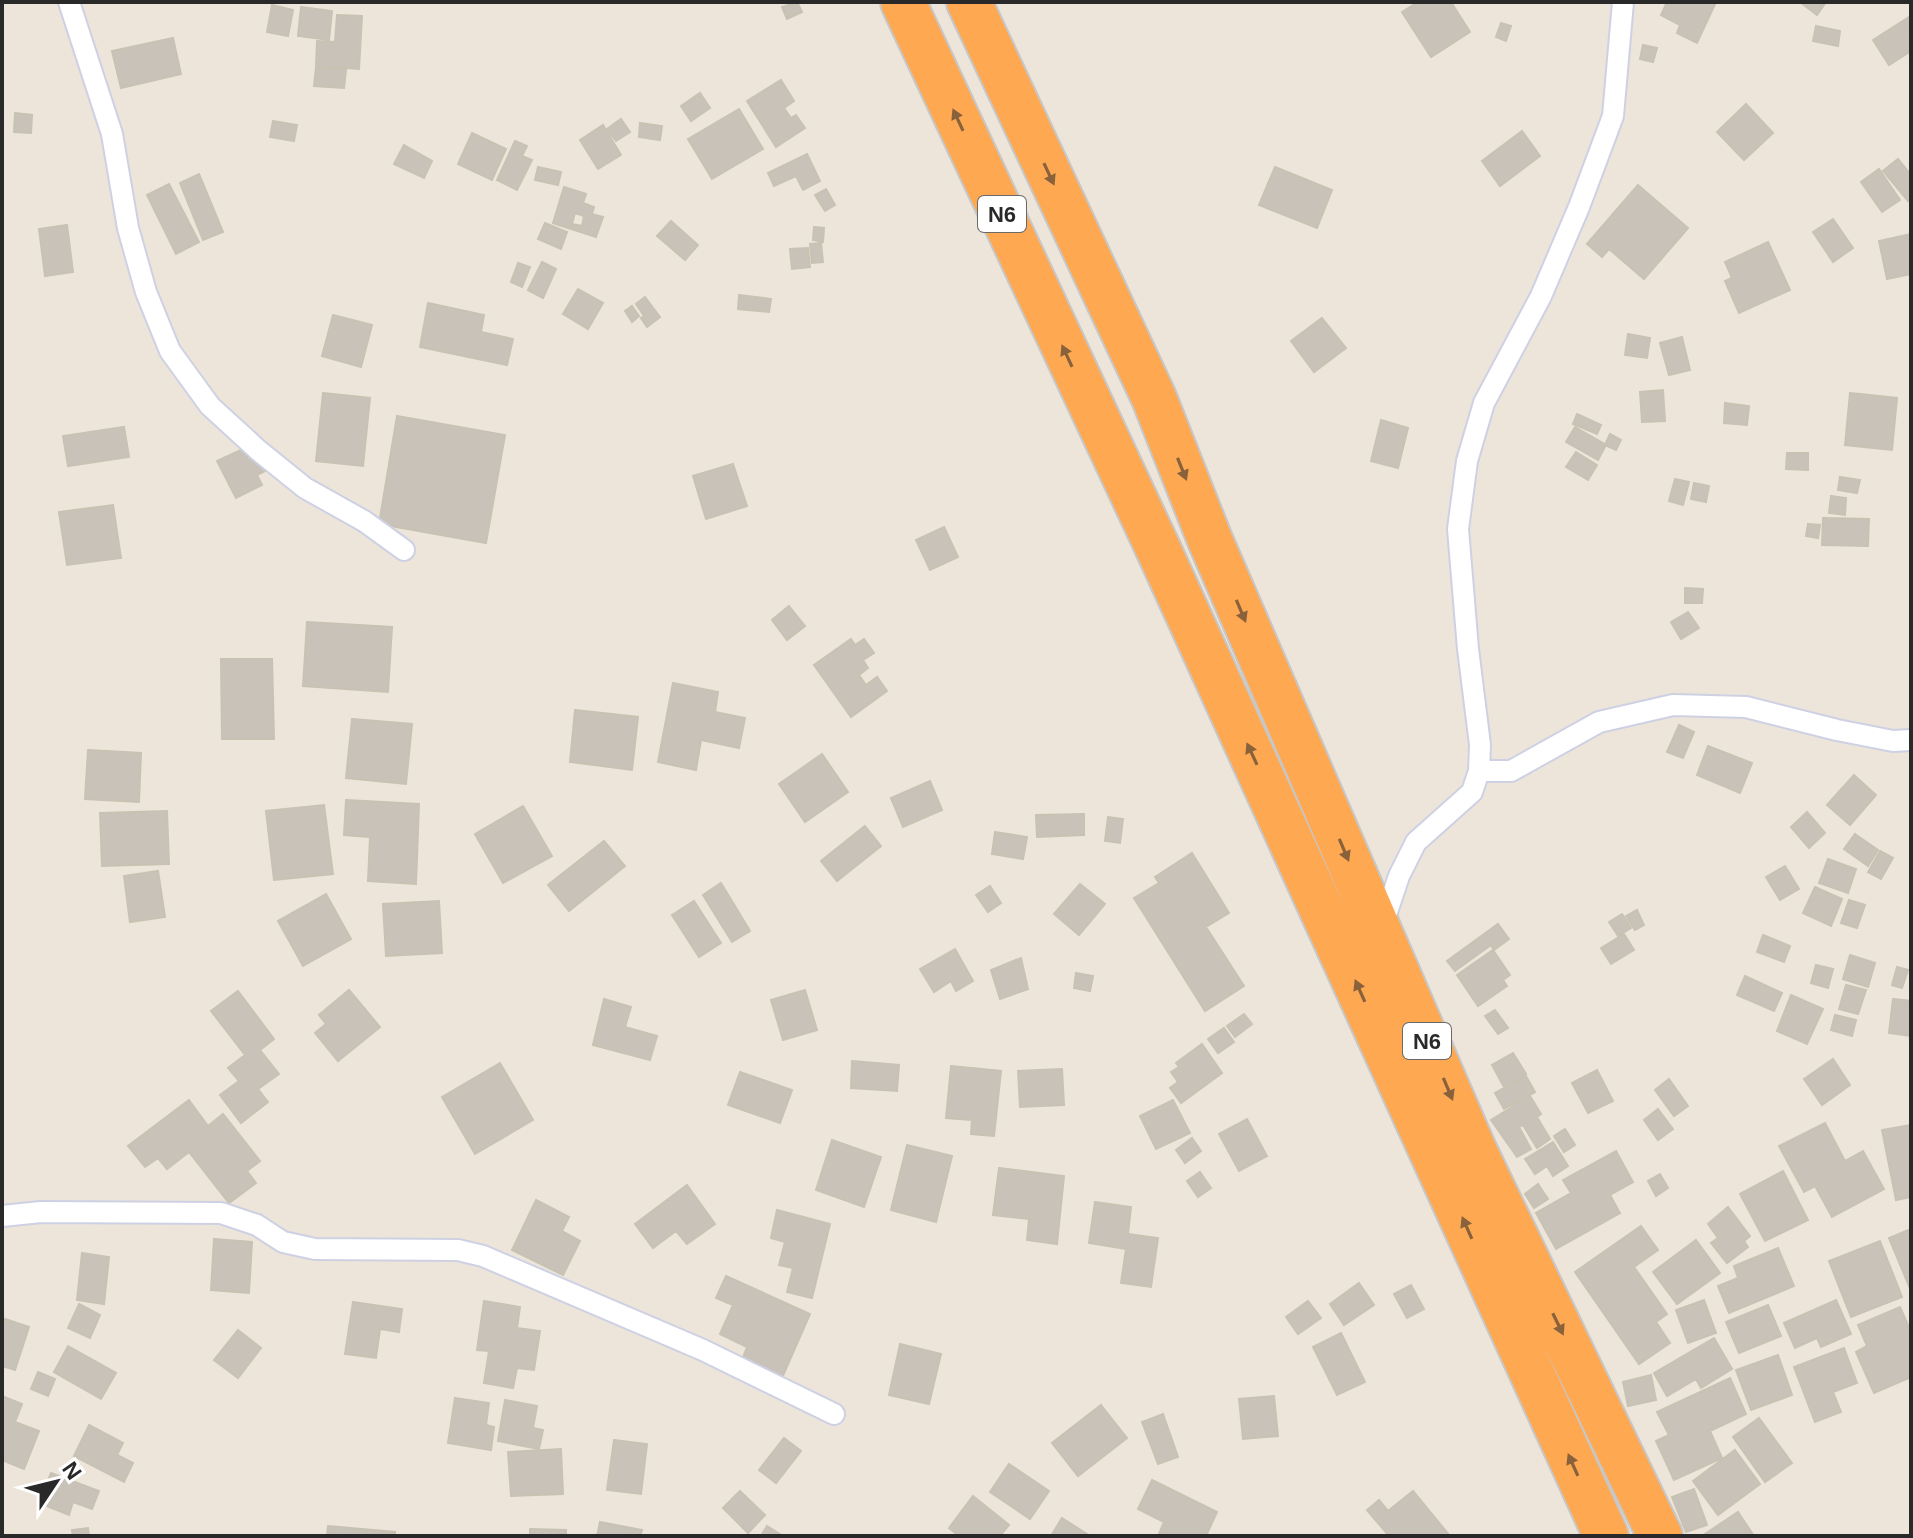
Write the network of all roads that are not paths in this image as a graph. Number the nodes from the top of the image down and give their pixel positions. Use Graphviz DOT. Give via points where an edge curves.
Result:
graph roads {
  1 [pos="69,2"];
  2 [pos="903,2"];
  3 [pos="969,2"];
  4 [pos="1623,2"];
  5 [pos="404,550"];
  6 [pos="1911,740"];
  7 [pos="1479,771"];
  8 [pos="1381,934"];
  9 [pos="2,1216"];
  10 [pos="834,1414"];
  11 [pos="1606,1536"];
  12 [pos="1660,1536"];
  1 -- 5 [label="lane" via="112,134 128,228 146,292 170,351 210,406 258,450 305,488"];
  11 -- 2 [label="highway, N6, one-way" via="1168,570"];
  3 -- 8 [label="highway, N6, one-way" via="1154,398"];
  4 -- 7 [label="lane" via="1613,116 1541,296 1484,403 1467,461 1458,529"];
  6 -- 7 [label="lane" via="1837,730 1746,707 1673,705 1599,722 1511,771"];
  7 -- 8 [label="lane" via="1472,792 1416,842"];
  8 -- 12 [label="highway, N6, one-way" via="1474,1150"];
  9 -- 10 [label="lane" via="221,1213 257,1225 283,1242 315,1249 458,1250 703,1350"];
}
